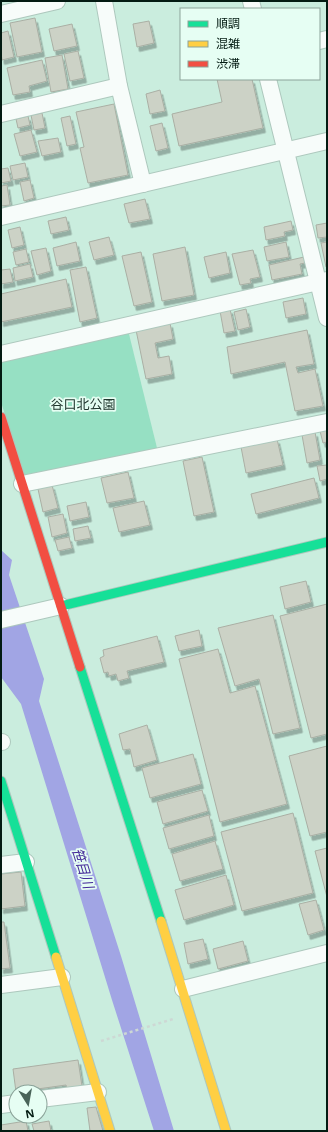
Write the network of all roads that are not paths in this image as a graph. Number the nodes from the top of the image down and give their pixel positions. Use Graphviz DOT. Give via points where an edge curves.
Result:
graph roads {
  1 [pos="57,1"];
  2 [pos="104,1"];
  3 [pos="1,14"];
  4 [pos="268,80"];
  5 [pos="119,86"];
  6 [pos="1,114"];
  7 [pos="327,141"];
  8 [pos="286,151"];
  9 [pos="143,184"];
  10 [pos="1,217"];
  11 [pos="323,281"];
  12 [pos="327,318"];
  13 [pos="1,354"];
  14 [pos="1,417"];
  15 [pos="327,422"];
  16 [pos="22,484"];
  17 [pos="327,542"];
  18 [pos="61,606"];
  19 [pos="1,620"];
  20 [pos="1,781"];
  21 [pos="26,862"];
  22 [pos="1,865"];
  23 [pos="327,953"];
  24 [pos="62,977"];
  25 [pos="1,985"];
  26 [pos="183,989"];
  27 [pos="98,1092"];
  28 [pos="48,1098"];
  29 [pos="110,1131"];
  30 [pos="226,1131"];
  1 -- 3 [label="street"];
  2 -- 5 [label="street"];
  4 -- 8 [label="street"];
  5 -- 6 [label="street"];
  5 -- 9 [label="street"];
  7 -- 8 [label="street"];
  8 -- 9 [label="street"];
  8 -- 11 [label="street"];
  9 -- 10 [label="street"];
  11 -- 12 [label="street"];
  11 -- 13 [label="street"];
  14 -- 16 [label="street"];
  15 -- 16 [label="street"];
  16 -- 18 [label="street"];
  17 -- 18 [label="street"];
  18 -- 19 [label="street"];
  18 -- 26 [label="street"];
  20 -- 21 [label="street"];
  21 -- 22 [label="street"];
  21 -- 24 [label="street"];
  23 -- 26 [label="street"];
  24 -- 25 [label="street"];
  24 -- 27 [label="street"];
  26 -- 30 [label="street"];
  27 -- 28 [label="street"];
  27 -- 29 [label="street"];
}
